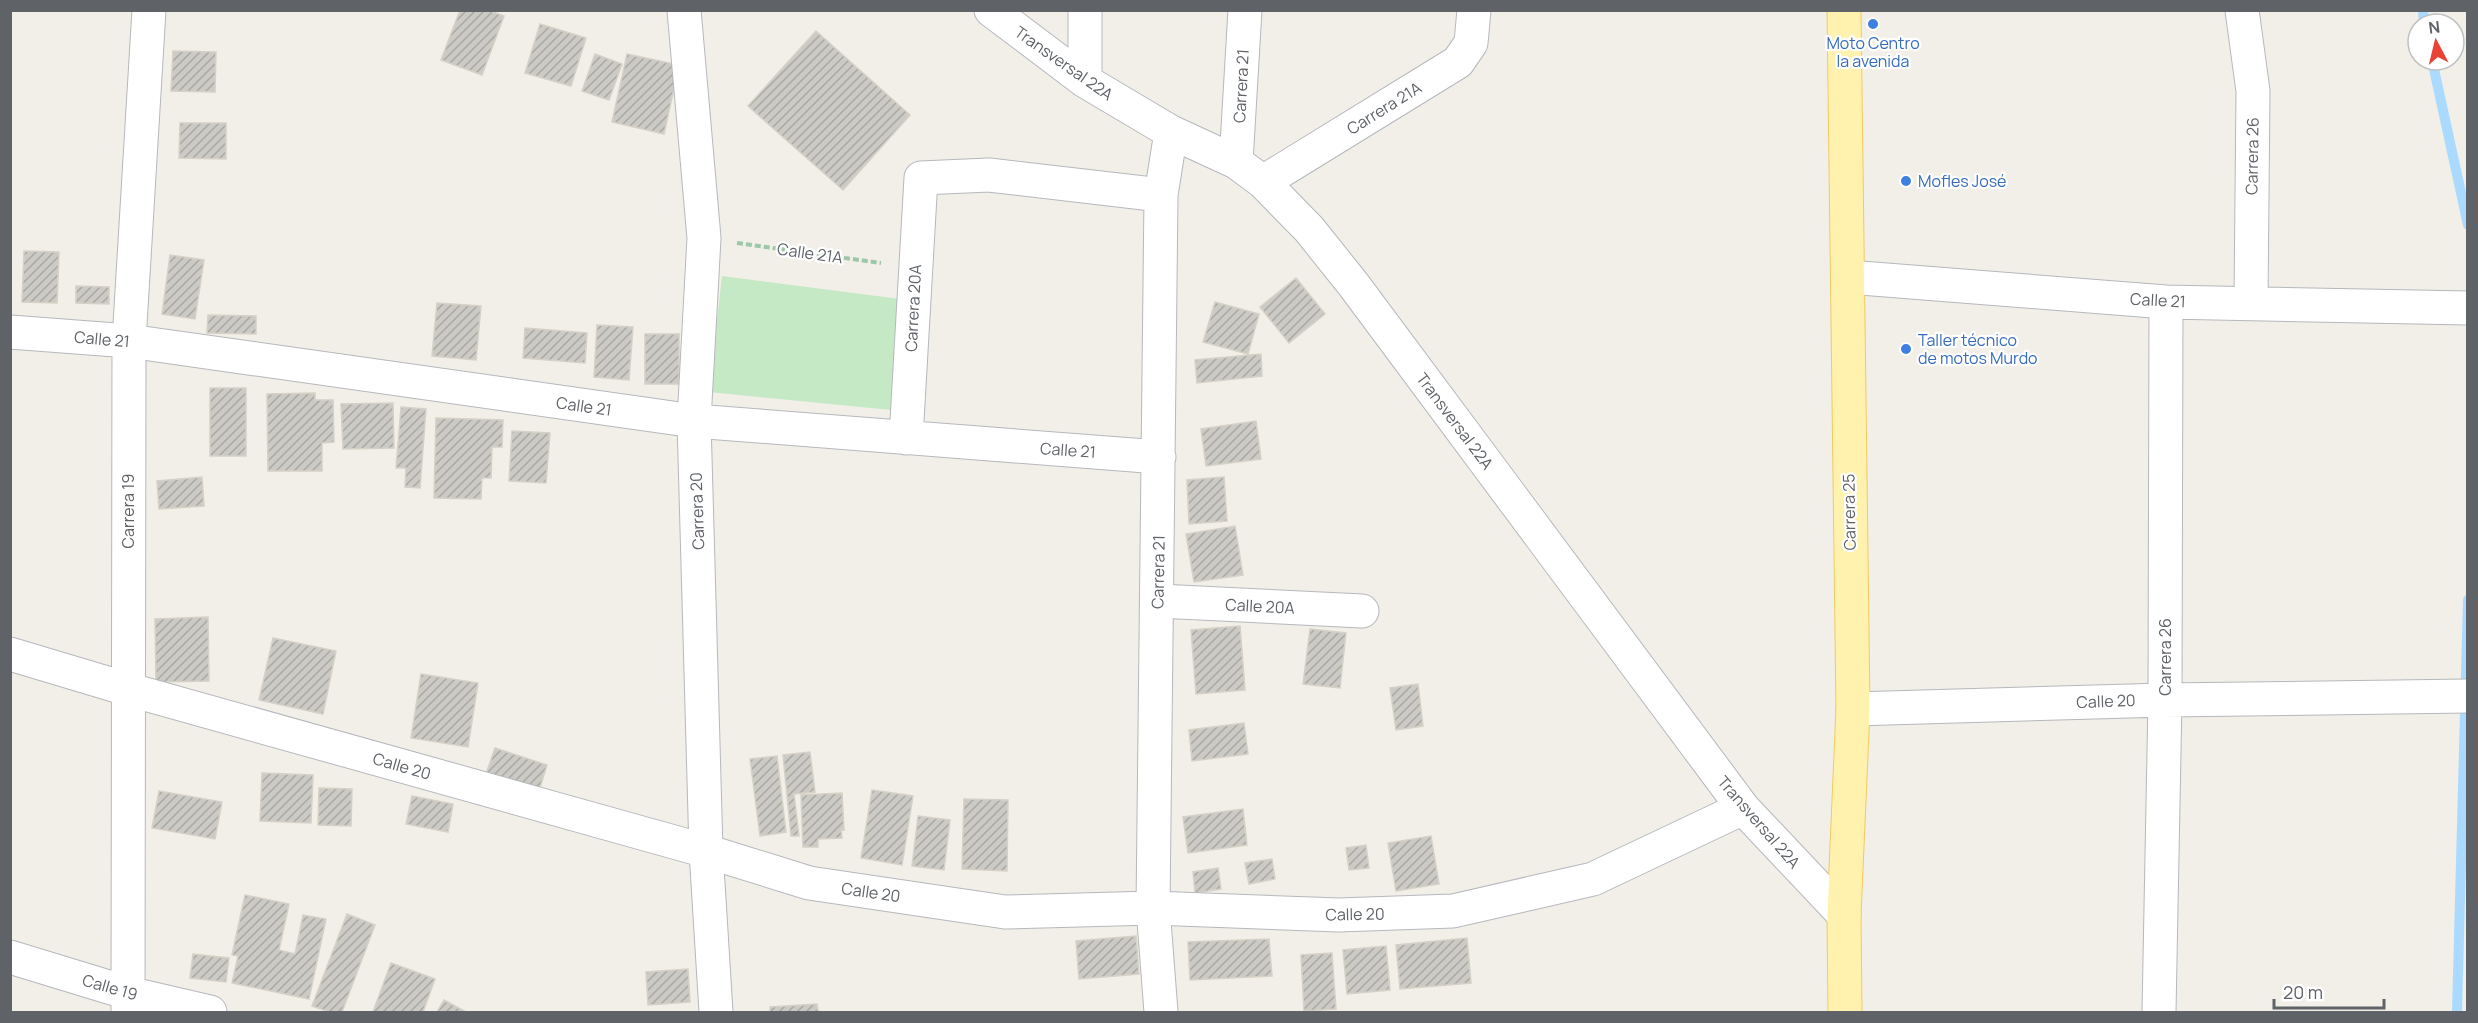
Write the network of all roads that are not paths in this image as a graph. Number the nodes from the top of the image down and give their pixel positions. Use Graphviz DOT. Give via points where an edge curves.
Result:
graph roads {
  1 [pos="149,10"];
  2 [pos="991,10"];
  3 [pos="1085,10"];
  4 [pos="1245,10"];
  5 [pos="1474,10"];
  6 [pos="1844,10"];
  7 [pos="2242,10"];
  8 [pos="677,12"];
  9 [pos="1085,81"];
  10 [pos="1171,132"];
  11 [pos="1236,162"];
  12 [pos="1263,183"];
  13 [pos="1161,195"];
  14 [pos="1848,277"];
  15 [pos="2166,302"];
  16 [pos="2251,302"];
  17 [pos="2458,308"];
  18 [pos="10,332"];
  19 [pos="129,341"];
  20 [pos="694,421"];
  21 [pos="906,438"];
  22 [pos="1160,457"];
  23 [pos="1158,602"];
  24 [pos="1362,610"];
  25 [pos="10,654"];
  26 [pos="127,689"];
  27 [pos="2468,696"];
  28 [pos="2165,700"];
  29 [pos="1853,709"];
  30 [pos="1743,808"];
  31 [pos="706,851"];
  32 [pos="1153,908"];
  33 [pos="1844,915"];
  34 [pos="10,957"];
  35 [pos="128,1003"];
  36 [pos="210,1012"];
  37 [pos="716,1012"];
  38 [pos="1161,1012"];
  39 [pos="1845,1012"];
  40 [pos="2159,1012"];
  1 -- 19 [label="street, Carrera 19"];
  2 -- 9 [label="street, Transversal 22A"];
  3 -- 9 [label="street"];
  4 -- 11 [label="street, Carrera 21"];
  5 -- 12 [label="street, Carrera 21A" via="1471,43 1458,62"];
  6 -- 14 [label="main road, Carrera 25"];
  7 -- 16 [label="street, Carrera 26" via="2253,91"];
  8 -- 20 [label="street, Carrera 20" via="704,238"];
  9 -- 10 [label="street, Transversal 22A"];
  10 -- 11 [label="street, Transversal 22A"];
  10 -- 13 [label="street, Carrera 21"];
  11 -- 12 [label="street, Transversal 22A"];
  12 -- 30 [label="street, Transversal 22A" via="1309,229 1353,284"];
  13 -- 21 [label="street, Carrera 20A" via="988,175 921,178"];
  13 -- 22 [label="street, Carrera 21"];
  14 -- 15 [label="street, Calle 21"];
  14 -- 29 [label="main road, Carrera 25"];
  15 -- 16 [label="street, Calle 21"];
  15 -- 28 [label="street, Carrera 26"];
  16 -- 17 [label="street, Calle 21"];
  18 -- 19 [label="street, Calle 21"];
  19 -- 20 [label="street, Calle 21"];
  19 -- 26 [label="street, Carrera 19"];
  20 -- 21 [label="street, Calle 21"];
  20 -- 31 [label="street, Carrera 20"];
  21 -- 22 [label="street, Calle 21"];
  22 -- 23 [label="street, Carrera 21"];
  23 -- 24 [label="street, Calle 20A"];
  23 -- 32 [label="street, Carrera 21"];
  25 -- 26 [label="street, Calle 20"];
  26 -- 31 [label="street, Calle 20"];
  26 -- 35 [label="street, Carrera 19"];
  27 -- 28 [label="street, Calle 20"];
  28 -- 29 [label="street, Calle 20"];
  28 -- 40 [label="street, Carrera 26"];
  29 -- 33 [label="main road, Carrera 25"];
  30 -- 32 [label="street, Calle 20" via="1593,879 1453,911 1339,915"];
  30 -- 33 [label="street, Transversal 22A"];
  31 -- 32 [label="street, Calle 20" via="809,883 1005,912"];
  31 -- 37 [label="street, Carrera 20"];
  32 -- 38 [label="street, Carrera 21"];
  33 -- 39 [label="main road, Carrera 25"];
  34 -- 35 [label="street, Calle 19"];
  35 -- 36 [label="street, Calle 19"];
}
